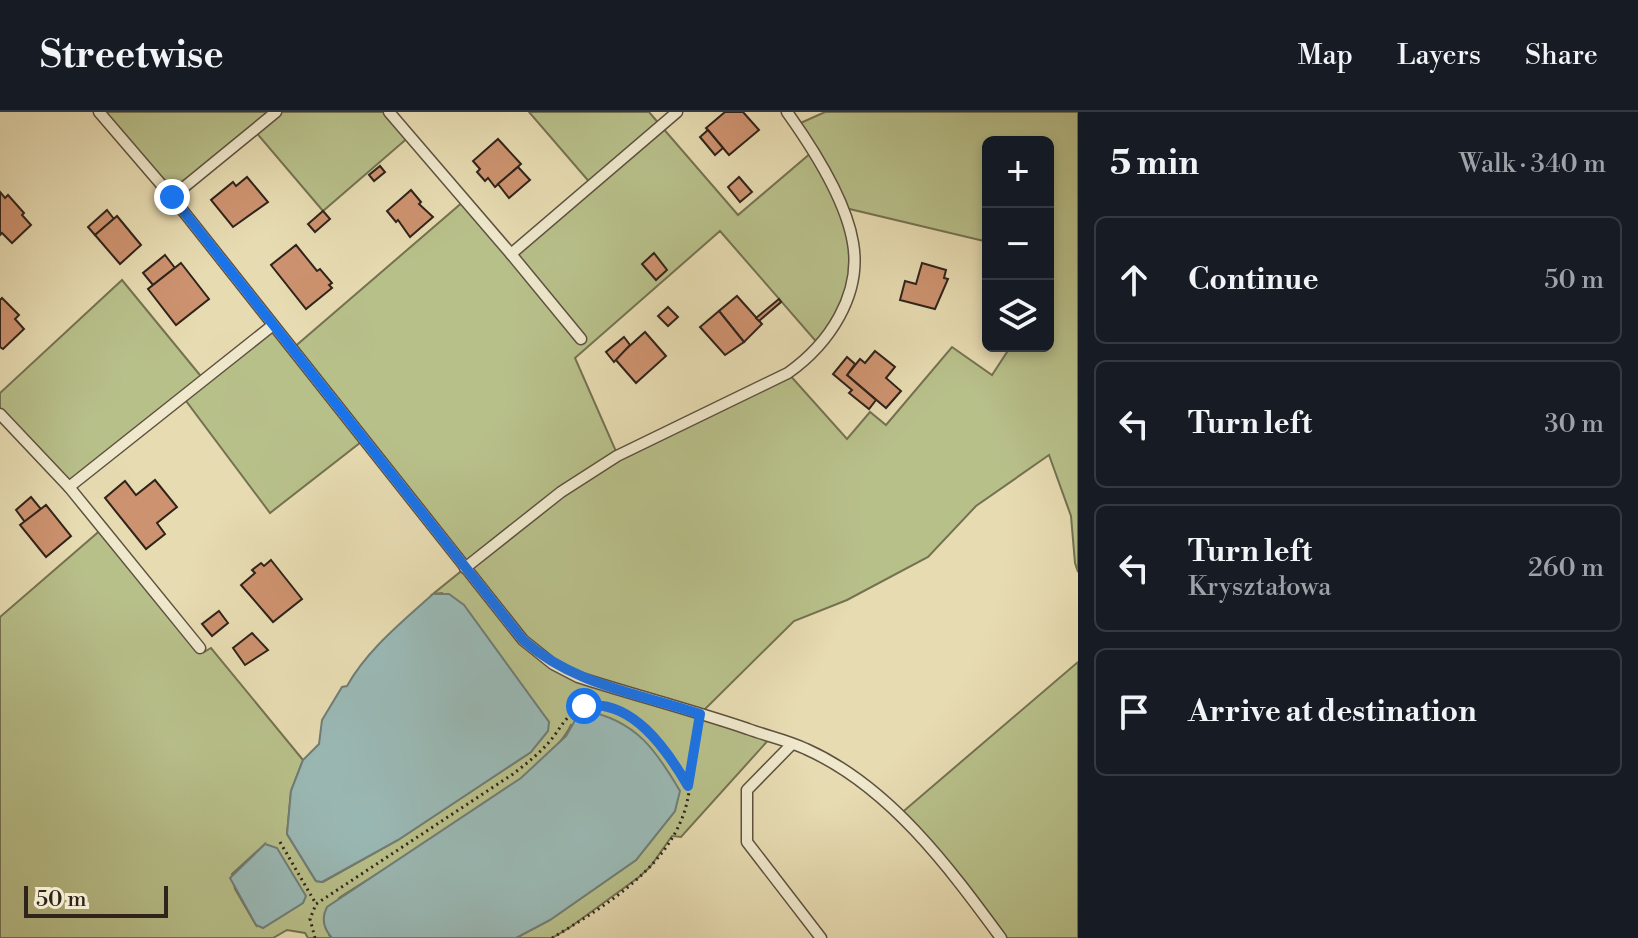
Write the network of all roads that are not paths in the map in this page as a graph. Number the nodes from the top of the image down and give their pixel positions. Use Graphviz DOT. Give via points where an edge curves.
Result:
graph roads {
  1 [pos="99,112"];
  2 [pos="276,112"];
  3 [pos="389,112"];
  4 [pos="677,112"];
  5 [pos="787,112"];
  6 [pos="172,197"];
  7 [pos="511,254"];
  8 [pos="273,325"];
  9 [pos="581,339"];
  10 [pos="0,414"];
  11 [pos="69,487"];
  12 [pos="465,568"];
  13 [pos="200,648"];
  14 [pos="792,744"];
  15 [pos="821,938"];
  16 [pos="1001,938"];
  1 -- 6 [label="lane"];
  2 -- 6 [label="lane"];
  3 -- 7 [label="lane"];
  4 -- 7 [label="lane"];
  5 -- 12 [label="lane" via="826,177 854,245 849,292 828,335 788,373 631,449 561,492"];
  6 -- 8 [label="lane"];
  7 -- 9 [label="lane"];
  8 -- 11 [label="lane"];
  8 -- 12 [label="lane"];
  10 -- 11 [label="lane"];
  11 -- 13 [label="lane"];
  12 -- 14 [label="lane" via="523,640 553,664 578,677"];
  14 -- 15 [label="lane" via="747,790 747,842"];
  14 -- 16 [label="lane" via="851,775 899,815"];
}
